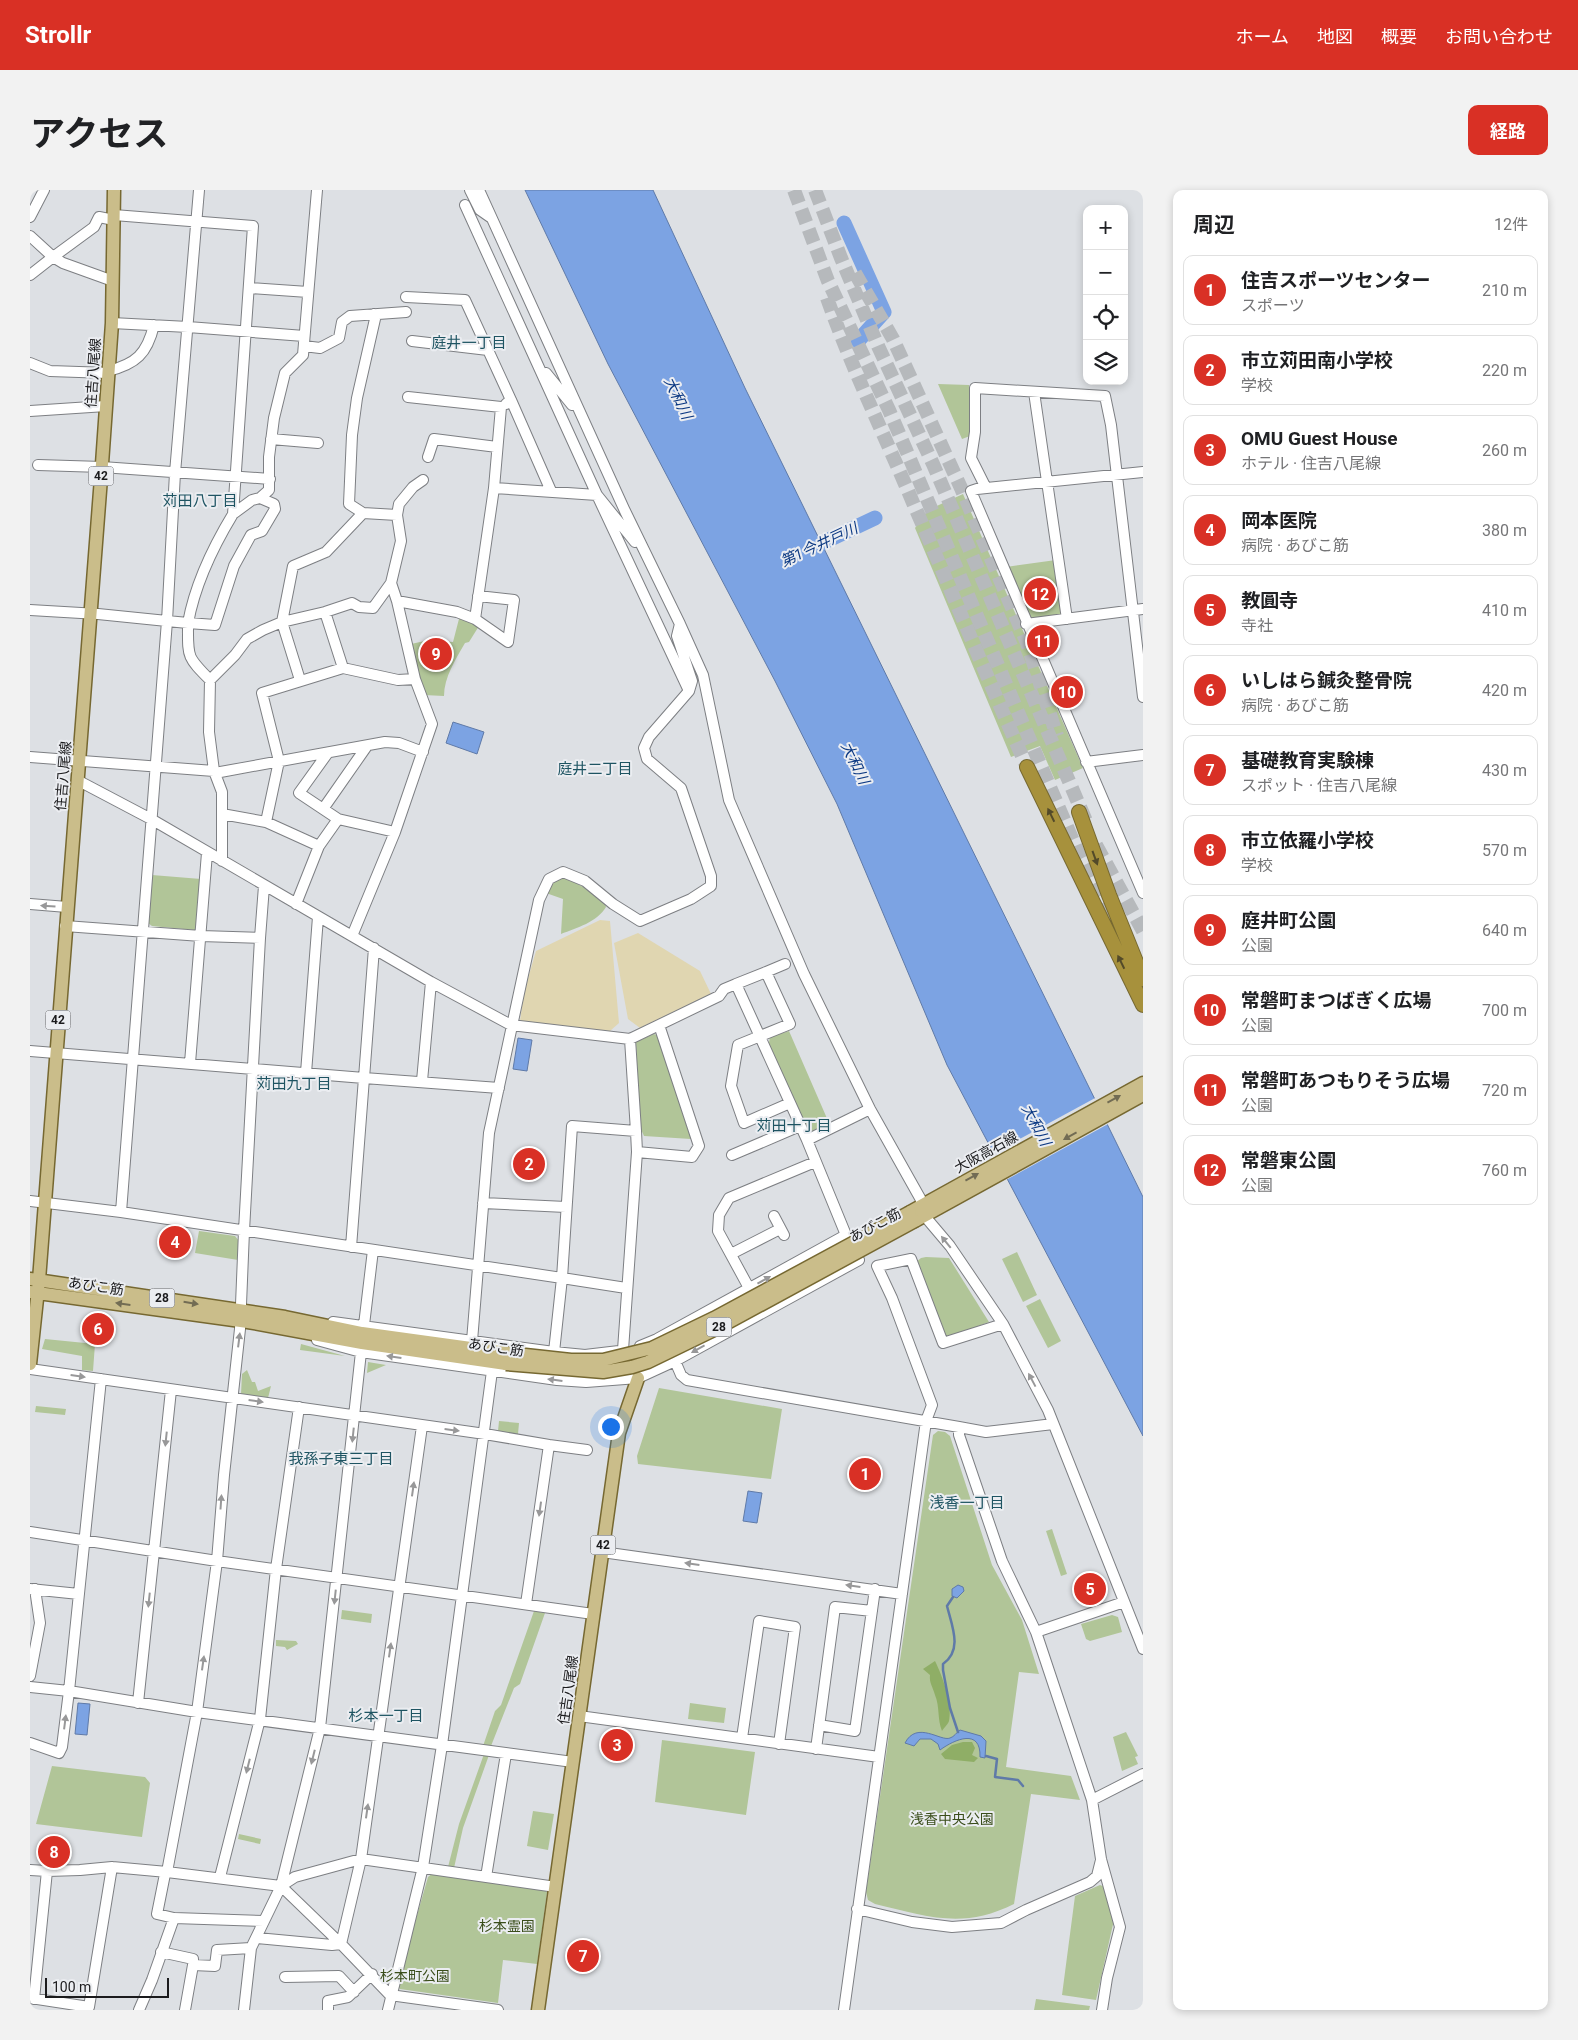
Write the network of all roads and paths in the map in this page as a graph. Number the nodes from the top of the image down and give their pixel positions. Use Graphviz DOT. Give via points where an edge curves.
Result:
graph roads {
  1 [pos="44,190"];
  2 [pos="114,190"];
  3 [pos="199,190"];
  4 [pos="317,190"];
  5 [pos="470,190"];
  6 [pos="479,190"];
  7 [pos="466,205"];
  8 [pos="30,217"];
  9 [pos="114,217"];
  10 [pos="492,218"];
  11 [pos="197,222"];
  12 [pos="30,236"];
  13 [pos="53,257"];
  14 [pos="30,275"];
  15 [pos="113,281"];
  16 [pos="249,288"];
  17 [pos="308,292"];
  18 [pos="406,297"];
  19 [pos="406,312"];
  20 [pos="374,314"];
  21 [pos="112,323"];
  22 [pos="154,325"];
  23 [pos="188,327"];
  24 [pos="247,332"];
  25 [pos="412,340"];
  26 [pos="304,341"];
  27 [pos="488,350"];
  28 [pos="536,361"];
  29 [pos="30,363"];
  30 [pos="108,372"];
  31 [pos="1034,392"];
  32 [pos="408,397"];
  33 [pos="511,400"];
  34 [pos="106,406"];
  35 [pos="501,407"];
  36 [pos="30,411"];
  37 [pos="582,417"];
  38 [pos="271,438"];
  39 [pos="318,442"];
  40 [pos="498,446"];
  41 [pos="428,457"];
  42 [pos="38,465"];
  43 [pos="102,467"];
  44 [pos="1143,472"];
  45 [pos="175,474"];
  46 [pos="1117,475"];
  47 [pos="235,476"];
  48 [pos="270,479"];
  49 [pos="423,480"];
  50 [pos="1048,482"];
  51 [pos="494,488"];
  52 [pos="986,488"];
  53 [pos="551,491"];
  54 [pos="597,495"];
  55 [pos="260,498"];
  56 [pos="363,513"];
  57 [pos="232,514"];
  58 [pos="397,515"];
  59 [pos="645,555"];
  60 [pos="391,583"];
  61 [pos="478,596"];
  62 [pos="397,601"];
  63 [pos="30,610"];
  64 [pos="1138,610"];
  65 [pos="325,612"];
  66 [pos="90,613"];
  67 [pos="1067,618"];
  68 [pos="474,620"];
  69 [pos="167,621"];
  70 [pos="282,622"];
  71 [pos="188,623"];
  72 [pos="680,624"];
  73 [pos="1026,624"];
  74 [pos="343,668"];
  75 [pos="415,679"];
  76 [pos="210,680"];
  77 [pos="300,680"];
  78 [pos="689,691"];
  79 [pos="1143,697"];
  80 [pos="367,746"];
  81 [pos="422,752"];
  82 [pos="327,754"];
  83 [pos="1143,756"];
  84 [pos="30,757"];
  85 [pos="79,761"];
  86 [pos="279,761"];
  87 [pos="1086,762"];
  88 [pos="157,766"];
  89 [pos="1027,767"];
  90 [pos="214,772"];
  91 [pos="77,780"];
  92 [pos="323,809"];
  93 [pos="1079,812"];
  94 [pos="222,814"];
  95 [pos="151,819"];
  96 [pos="338,819"];
  97 [pos="266,822"];
  98 [pos="395,832"];
  99 [pos="319,846"];
  100 [pos="208,852"];
  101 [pos="222,861"];
  102 [pos="1138,868"];
  103 [pos="264,886"];
  104 [pos="1143,893"];
  105 [pos="30,904"];
  106 [pos="296,904"];
  107 [pos="67,907"];
  108 [pos="318,917"];
  109 [pos="65,926"];
  110 [pos="142,932"];
  111 [pos="201,936"];
  112 [pos="352,936"];
  113 [pos="260,938"];
  114 [pos="374,948"];
  115 [pos="785,964"];
  116 [pos="766,972"];
  117 [pos="1143,978"];
  118 [pos="431,982"];
  119 [pos="736,984"];
  120 [pos="1143,1005"];
  121 [pos="511,1025"];
  122 [pos="659,1025"];
  123 [pos="759,1036"];
  124 [pos="630,1038"];
  125 [pos="30,1051"];
  126 [pos="55,1052"];
  127 [pos="134,1060"];
  128 [pos="190,1063"];
  129 [pos="253,1068"];
  130 [pos="306,1073"];
  131 [pos="364,1078"];
  132 [pos="422,1081"];
  133 [pos="1143,1082"];
  134 [pos="499,1088"];
  135 [pos="1143,1095"];
  136 [pos="790,1103"];
  137 [pos="870,1109"];
  138 [pos="800,1126"];
  139 [pos="636,1130"];
  140 [pos="806,1140"];
  141 [pos="637,1152"];
  142 [pos="739,1155"];
  143 [pos="816,1162"];
  144 [pos="30,1201"];
  145 [pos="45,1203"];
  146 [pos="483,1203"];
  147 [pos="566,1207"];
  148 [pos="923,1211"];
  149 [pos="121,1212"];
  150 [pos="774,1216"];
  151 [pos="244,1231"];
  152 [pos="846,1235"];
  153 [pos="351,1247"];
  154 [pos="373,1250"];
  155 [pos="731,1254"];
  156 [pos="478,1265"];
  157 [pos="562,1278"];
  158 [pos="34,1286"];
  159 [pos="626,1288"];
  160 [pos="749,1288"];
  161 [pos="706,1312"];
  162 [pos="241,1316"];
  163 [pos="285,1317"];
  164 [pos="1003,1324"];
  165 [pos="364,1325"];
  166 [pos="274,1327"];
  167 [pos="721,1336"];
  168 [pos="472,1340"];
  169 [pos="649,1342"];
  170 [pos="623,1350"];
  171 [pos="361,1352"];
  172 [pos="554,1352"];
  173 [pos="585,1355"];
  174 [pos="507,1358"];
  175 [pos="675,1361"];
  176 [pos="30,1364"];
  177 [pos="30,1369"];
  178 [pos="492,1370"];
  179 [pos="638,1378"];
  180 [pos="102,1379"];
  181 [pos="586,1382"];
  182 [pos="171,1390"];
  183 [pos="232,1398"];
  184 [pos="299,1407"];
  185 [pos="355,1416"];
  186 [pos="926,1421"];
  187 [pos="1053,1424"];
  188 [pos="422,1426"];
  189 [pos="960,1427"];
  190 [pos="485,1434"];
  191 [pos="549,1445"];
  192 [pos="587,1450"];
  193 [pos="30,1532"];
  194 [pos="83,1540"];
  195 [pos="154,1550"];
  196 [pos="602,1552"];
  197 [pos="217,1561"];
  198 [pos="276,1569"];
  199 [pos="337,1576"];
  200 [pos="399,1586"];
  201 [pos="32,1589"];
  202 [pos="876,1589"];
  203 [pos="79,1594"];
  204 [pos="902,1594"];
  205 [pos="462,1595"];
  206 [pos="1124,1602"];
  207 [pos="526,1604"];
  208 [pos="872,1611"];
  209 [pos="593,1614"];
  210 [pos="1036,1632"];
  211 [pos="1143,1649"];
  212 [pos="30,1676"];
  213 [pos="30,1686"];
  214 [pos="69,1691"];
  215 [pos="138,1702"];
  216 [pos="197,1712"];
  217 [pos="579,1716"];
  218 [pos="260,1719"];
  219 [pos="819,1725"];
  220 [pos="320,1728"];
  221 [pos="378,1736"];
  222 [pos="742,1738"];
  223 [pos="30,1743"];
  224 [pos="778,1744"];
  225 [pos="442,1745"];
  226 [pos="816,1749"];
  227 [pos="506,1754"];
  228 [pos="879,1757"];
  229 [pos="573,1762"];
  230 [pos="1143,1774"];
  231 [pos="1092,1800"];
  232 [pos="361,1859"];
  233 [pos="1101,1859"];
  234 [pos="112,1867"];
  235 [pos="423,1867"];
  236 [pos="30,1870"];
  237 [pos="46,1872"];
  238 [pos="167,1872"];
  239 [pos="220,1877"];
  240 [pos="486,1877"];
  241 [pos="281,1886"];
  242 [pos="556,1887"];
  243 [pos="857,1909"];
  244 [pos="174,1918"];
  245 [pos="264,1921"];
  246 [pos="257,1938"];
  247 [pos="341,1944"];
  248 [pos="251,1948"];
  249 [pos="161,1952"];
  250 [pos="193,1965"];
  251 [pos="372,1974"];
  252 [pos="286,1977"];
  253 [pos="354,1992"];
  254 [pos="390,1995"];
  255 [pos="32,1999"];
  256 [pos="442,2006"];
  257 [pos="89,2009"];
  258 [pos="484,2009"];
  259 [pos="139,2010"];
  260 [pos="185,2010"];
  261 [pos="244,2010"];
  262 [pos="248,2010"];
  263 [pos="328,2010"];
  264 [pos="388,2010"];
  265 [pos="498,2010"];
  266 [pos="538,2010"];
  267 [pos="844,2010"];
  268 [pos="1102,2010"];
  1 -- 8 [label="street"];
  2 -- 9 [label="main road, 住吉八尾線 / 42"];
  3 -- 11 [label="street"];
  4 -- 17 [label="street"];
  5 -- 10 [label="street" via="480,210"];
  6 -- 10 [label="street"];
  7 -- 28 [label="street"];
  9 -- 11 [label="street"];
  9 -- 13 [label="street" via="100,217 94,227"];
  9 -- 15 [label="main road, 住吉八尾線 / 42"];
  10 -- 37 [label="street"];
  11 -- 16 [label="street" via="253,226"];
  11 -- 23 [label="street"];
  12 -- 13 [label="street"];
  13 -- 14 [label="street"];
  13 -- 15 [label="street"];
  15 -- 21 [label="main road, 住吉八尾線 / 42"];
  16 -- 17 [label="street"];
  16 -- 24 [label="street"];
  17 -- 26 [label="street"];
  18 -- 27 [label="street" via="465,300"];
  19 -- 20 [label="street"];
  20 -- 26 [label="street" via="350,316 342,322 339,338 320,348"];
  20 -- 56 [label="street" via="352,435 349,504"];
  21 -- 22 [label="street"];
  21 -- 30 [label="main road, 住吉八尾線 / 42"];
  22 -- 23 [label="street"];
  22 -- 30 [label="street" via="136,361"];
  23 -- 24 [label="street"];
  23 -- 45 [label="street"];
  24 -- 26 [label="street"];
  24 -- 47 [label="street"];
  25 -- 27 [label="street"];
  26 -- 38 [label="street" via="303,355 285,373"];
  27 -- 33 [label="street"];
  28 -- 37 [label="street"];
  28 -- 54 [label="street"];
  29 -- 30 [label="street" via="50,371"];
  30 -- 34 [label="main road, 住吉八尾線 / 42"];
  31 -- 46 [label="street" via="1105,396"];
  31 -- 50 [label="street"];
  31 -- 52 [label="street" via="975,388 975,432 971,458"];
  32 -- 35 [label="street"];
  33 -- 35 [label="street"];
  33 -- 53 [label="street"];
  34 -- 36 [label="street"];
  34 -- 43 [label="main road, 住吉八尾線 / 42"];
  35 -- 40 [label="street"];
  37 -- 59 [label="street"];
  38 -- 39 [label="street"];
  38 -- 48 [label="street"];
  40 -- 41 [label="street" via="434,439"];
  40 -- 51 [label="street"];
  42 -- 43 [label="street"];
  43 -- 45 [label="street"];
  43 -- 66 [label="main road, 住吉八尾線 / 42"];
  44 -- 46 [label="street"];
  45 -- 47 [label="street"];
  45 -- 69 [label="street"];
  46 -- 50 [label="street"];
  46 -- 64 [label="street"];
  47 -- 48 [label="street"];
  47 -- 57 [label="street"];
  48 -- 55 [label="street" via="269,490"];
  49 -- 58 [label="street" via="399,504"];
  50 -- 52 [label="street"];
  50 -- 67 [label="street"];
  51 -- 53 [label="street"];
  51 -- 61 [label="street"];
  52 -- 73 [label="street" via="970,492"];
  53 -- 54 [label="street"];
  54 -- 59 [label="street"];
  54 -- 78 [label="street"];
  55 -- 57 [label="street"];
  55 -- 71 [label="street" via="274,504 275,509 262,531 250,536 234,566 215,625"];
  56 -- 58 [label="street"];
  56 -- 70 [label="street" via="326,552 294,566"];
  57 -- 71 [label="street" via="199,584"];
  58 -- 60 [label="street" via="401,541"];
  59 -- 72 [label="street"];
  60 -- 62 [label="street"];
  60 -- 65 [label="street" via="372,608 352,604"];
  61 -- 68 [label="street"];
  61 -- 68 [label="street" via="514,600 508,642"];
  62 -- 68 [label="street" via="457,612"];
  62 -- 75 [label="street"];
  63 -- 66 [label="street"];
  64 -- 67 [label="street"];
  64 -- 79 [label="street"];
  65 -- 70 [label="street"];
  65 -- 74 [label="street"];
  66 -- 69 [label="street"];
  66 -- 85 [label="main road, 住吉八尾線 / 42"];
  67 -- 73 [label="street"];
  69 -- 71 [label="street"];
  69 -- 88 [label="street"];
  70 -- 76 [label="street" via="247,639"];
  70 -- 77 [label="street"];
  71 -- 76 [label="street" via="191,661"];
  72 -- 78 [label="street" via="676,636 692,681"];
  72 -- 137 [label="street" via="703,675 729,800 804,974"];
  73 -- 87 [label="street"];
  74 -- 75 [label="street" via="398,680"];
  74 -- 77 [label="street"];
  75 -- 81 [label="street" via="432,724"];
  76 -- 90 [label="street" via="209,732"];
  77 -- 86 [label="street" via="262,693"];
  78 -- 121 [label="street" via="649,737 644,748 647,759 681,788 711,876 711,886 691,899 640,921 585,881 563,872 549,878 539,900"];
  80 -- 81 [label="street" via="399,743"];
  80 -- 82 [label="street"];
  80 -- 92 [label="street"];
  81 -- 98 [label="street"];
  82 -- 86 [label="street"];
  82 -- 92 [label="street" via="299,793"];
  83 -- 87 [label="street"];
  84 -- 85 [label="street"];
  85 -- 88 [label="street"];
  85 -- 91 [label="main road, 住吉八尾線 / 42"];
  86 -- 90 [label="street"];
  86 -- 97 [label="street"];
  87 -- 102 [label="street"];
  88 -- 90 [label="street"];
  88 -- 95 [label="street"];
  120 -- 89 [label="highway, one-way"];
  90 -- 94 [label="street" via="222,792"];
  91 -- 95 [label="street"];
  91 -- 107 [label="main road, 住吉八尾線 / 42"];
  92 -- 96 [label="street"];
  93 -- 117 [label="highway, one-way"];
  94 -- 97 [label="street"];
  94 -- 101 [label="street"];
  95 -- 100 [label="street"];
  95 -- 110 [label="street"];
  96 -- 98 [label="street"];
  96 -- 99 [label="street"];
  97 -- 99 [label="street"];
  98 -- 112 [label="street"];
  99 -- 106 [label="street"];
  100 -- 101 [label="street"];
  100 -- 111 [label="street"];
  101 -- 103 [label="street"];
  102 -- 104 [label="street"];
  103 -- 106 [label="street"];
  103 -- 113 [label="street"];
  107 -- 105 [label="street, one-way"];
  106 -- 108 [label="street"];
  107 -- 109 [label="main road, 住吉八尾線 / 42"];
  108 -- 112 [label="street"];
  108 -- 130 [label="street"];
  109 -- 110 [label="street"];
  109 -- 126 [label="main road, 住吉八尾線 / 42"];
  110 -- 111 [label="street"];
  110 -- 127 [label="street"];
  111 -- 113 [label="street"];
  111 -- 128 [label="street"];
  112 -- 114 [label="street"];
  113 -- 129 [label="street"];
  114 -- 118 [label="street"];
  114 -- 131 [label="street"];
  115 -- 116 [label="street"];
  116 -- 119 [label="street"];
  116 -- 123 [label="street" via="790,1024"];
  118 -- 121 [label="street"];
  118 -- 132 [label="street"];
  119 -- 122 [label="street" via="724,989 719,996"];
  119 -- 123 [label="street"];
  121 -- 124 [label="street"];
  121 -- 134 [label="street"];
  122 -- 124 [label="street"];
  122 -- 141 [label="street" via="698,1146 692,1157"];
  123 -- 136 [label="street"];
  123 -- 136 [label="street" via="738,1045 731,1086 744,1123"];
  124 -- 139 [label="street"];
  125 -- 126 [label="street"];
  126 -- 127 [label="street"];
  126 -- 145 [label="main road, 住吉八尾線 / 42"];
  127 -- 128 [label="street"];
  127 -- 149 [label="street"];
  128 -- 129 [label="street"];
  129 -- 130 [label="street"];
  129 -- 151 [label="street"];
  130 -- 131 [label="street"];
  131 -- 132 [label="street"];
  131 -- 153 [label="street"];
  132 -- 134 [label="street"];
  148 -- 133 [label="main road, 大阪高石線 / 28, one-way"];
  134 -- 146 [label="street" via="489,1133"];
  135 -- 148 [label="main road, 大阪高石線 / 28, one-way"];
  136 -- 138 [label="street"];
  137 -- 140 [label="street"];
  137 -- 148 [label="street"];
  138 -- 140 [label="street"];
  138 -- 142 [label="street"];
  139 -- 141 [label="street"];
  139 -- 147 [label="street" via="572,1126"];
  140 -- 143 [label="street"];
  141 -- 159 [label="street"];
  143 -- 152 [label="street"];
  143 -- 155 [label="street" via="729,1198 720,1215 718,1230"];
  144 -- 145 [label="street"];
  145 -- 149 [label="street"];
  145 -- 158 [label="main road, 住吉八尾線 / 42"];
  146 -- 147 [label="street"];
  146 -- 156 [label="street"];
  147 -- 157 [label="street"];
  164 -- 148 [label="street, one-way"];
  148 -- 174 [label="main road, あびこ筋 / 28, bridge" via="718,1328 648,1362 603,1372"];
  149 -- 151 [label="street"];
  150 -- 155 [label="street" via="782,1232"];
  151 -- 153 [label="street"];
  151 -- 162 [label="street"];
  160 -- 152 [label="street, one-way"];
  152 -- 167 [label="street" via="859,1260"];
  153 -- 154 [label="street"];
  154 -- 156 [label="street"];
  154 -- 165 [label="street"];
  155 -- 160 [label="street"];
  156 -- 157 [label="street"];
  156 -- 168 [label="street"];
  157 -- 159 [label="street"];
  157 -- 172 [label="street"];
  158 -- 162 [label="main road, あびこ筋 / 28"];
  158 -- 176 [label="main road, 住吉八尾線 / 42"];
  159 -- 170 [label="street"];
  160 -- 161 [label="street"];
  161 -- 167 [label="street" via="716,1313 724,1328"];
  161 -- 169 [label="street"];
  162 -- 163 [label="main road, あびこ筋 / 28"];
  162 -- 166 [label="main road, あびこ筋 / 28"];
  183 -- 162 [label="street, one-way"];
  163 -- 165 [label="street"];
  163 -- 174 [label="main road, あびこ筋 / 28"];
  164 -- 186 [label="street" via="943,1343 911,1259 877,1266 932,1406"];
  187 -- 164 [label="street, one-way"];
  165 -- 168 [label="street"];
  166 -- 171 [label="street"];
  166 -- 174 [label="main road, あびこ筋 / 28" via="362,1343"];
  167 -- 175 [label="street, one-way"];
  168 -- 172 [label="street"];
  169 -- 170 [label="street"];
  169 -- 179 [label="street"];
  170 -- 173 [label="street"];
  178 -- 171 [label="street, one-way"];
  171 -- 185 [label="street"];
  172 -- 173 [label="street"];
  173 -- 181 [label="street" via="580,1373"];
  175 -- 179 [label="street"];
  175 -- 186 [label="street" via="681,1376 687,1380"];
  177 -- 180 [label="street, one-way"];
  181 -- 178 [label="street, one-way"];
  178 -- 190 [label="street"];
  179 -- 181 [label="street"];
  179 -- 196 [label="main road, 住吉八尾線 / 42" via="619,1432"];
  180 -- 182 [label="street"];
  180 -- 194 [label="street"];
  182 -- 183 [label="street"];
  182 -- 195 [label="street, one-way"];
  183 -- 184 [label="street, one-way"];
  197 -- 183 [label="street, one-way"];
  184 -- 185 [label="street"];
  184 -- 198 [label="street"];
  185 -- 188 [label="street"];
  185 -- 199 [label="street, one-way"];
  186 -- 189 [label="street"];
  186 -- 204 [label="street"];
  187 -- 189 [label="street" via="986,1432"];
  187 -- 206 [label="street"];
  188 -- 190 [label="street, one-way"];
  200 -- 188 [label="street, one-way"];
  189 -- 210 [label="street" via="959,1435 1002,1561"];
  190 -- 191 [label="street"];
  190 -- 205 [label="street"];
  191 -- 192 [label="street"];
  191 -- 207 [label="street, one-way"];
  193 -- 194 [label="street"];
  194 -- 195 [label="street"];
  194 -- 203 [label="street"];
  195 -- 197 [label="street"];
  195 -- 215 [label="street, one-way"];
  202 -- 196 [label="street, one-way"];
  196 -- 209 [label="main road, 住吉八尾線 / 42"];
  197 -- 198 [label="street"];
  216 -- 197 [label="street, one-way"];
  198 -- 199 [label="street"];
  198 -- 218 [label="street"];
  199 -- 200 [label="street"];
  199 -- 220 [label="street, one-way"];
  200 -- 205 [label="street"];
  221 -- 200 [label="street, one-way"];
  201 -- 203 [label="street"];
  201 -- 212 [label="street" via="40,1624"];
  202 -- 204 [label="street"];
  202 -- 208 [label="street"];
  203 -- 214 [label="street"];
  204 -- 228 [label="street"];
  205 -- 207 [label="street"];
  205 -- 225 [label="street"];
  206 -- 210 [label="street"];
  206 -- 211 [label="street"];
  207 -- 209 [label="street"];
  208 -- 219 [label="street" via="835,1607"];
  208 -- 219 [label="street" via="855,1731"];
  209 -- 217 [label="main road, 住吉八尾線 / 42"];
  210 -- 231 [label="street"];
  213 -- 214 [label="street"];
  214 -- 215 [label="street"];
  223 -- 214 [label="street, one-way" via="59,1753"];
  215 -- 216 [label="street"];
  216 -- 218 [label="street"];
  216 -- 238 [label="street"];
  217 -- 222 [label="street"];
  217 -- 229 [label="main road, 住吉八尾線 / 42"];
  218 -- 220 [label="street"];
  218 -- 239 [label="street, one-way"];
  219 -- 226 [label="street"];
  220 -- 221 [label="street"];
  220 -- 241 [label="street, one-way"];
  221 -- 225 [label="street"];
  232 -- 221 [label="street, one-way"];
  222 -- 224 [label="street"];
  222 -- 224 [label="street" via="759,1621 795,1627"];
  224 -- 226 [label="street"];
  225 -- 227 [label="street"];
  225 -- 235 [label="street"];
  226 -- 228 [label="street"];
  227 -- 229 [label="street"];
  227 -- 240 [label="street"];
  228 -- 243 [label="street"];
  229 -- 242 [label="main road, 住吉八尾線 / 42"];
  230 -- 231 [label="street"];
  231 -- 233 [label="street"];
  232 -- 235 [label="street"];
  232 -- 241 [label="street" via="295,1878"];
  232 -- 247 [label="street"];
  233 -- 243 [label="street" via="1096,1876 1090,1882 1001,1923 952,1927 912,1922"];
  233 -- 268 [label="street" via="1120,1927"];
  234 -- 237 [label="street"];
  234 -- 238 [label="street"];
  234 -- 257 [label="street"];
  235 -- 240 [label="street"];
  235 -- 254 [label="street"];
  236 -- 237 [label="street"];
  237 -- 255 [label="street"];
  238 -- 239 [label="street"];
  238 -- 244 [label="street" via="157,1914"];
  239 -- 241 [label="street"];
  240 -- 242 [label="street"];
  241 -- 245 [label="street"];
  241 -- 247 [label="street"];
  242 -- 266 [label="main road, 住吉八尾線 / 42"];
  243 -- 267 [label="street"];
  244 -- 245 [label="street"];
  244 -- 249 [label="street"];
  245 -- 246 [label="street"];
  246 -- 247 [label="street"];
  246 -- 248 [label="street"];
  247 -- 251 [label="street"];
  248 -- 250 [label="street" via="217,1950 215,1966"];
  248 -- 261 [label="street"];
  249 -- 250 [label="street" via="192,1959"];
  249 -- 259 [label="street"];
  250 -- 260 [label="street"];
  251 -- 253 [label="street"];
  251 -- 254 [label="street"];
  252 -- 253 [label="street" via="339,1976"];
  253 -- 263 [label="street" via="348,1997 328,2001"];
  254 -- 256 [label="street"];
  254 -- 264 [label="street"];
  255 -- 257 [label="street"];
  256 -- 258 [label="street"];
  258 -- 265 [label="street"];
  261 -- 262 [label="street"];
}
